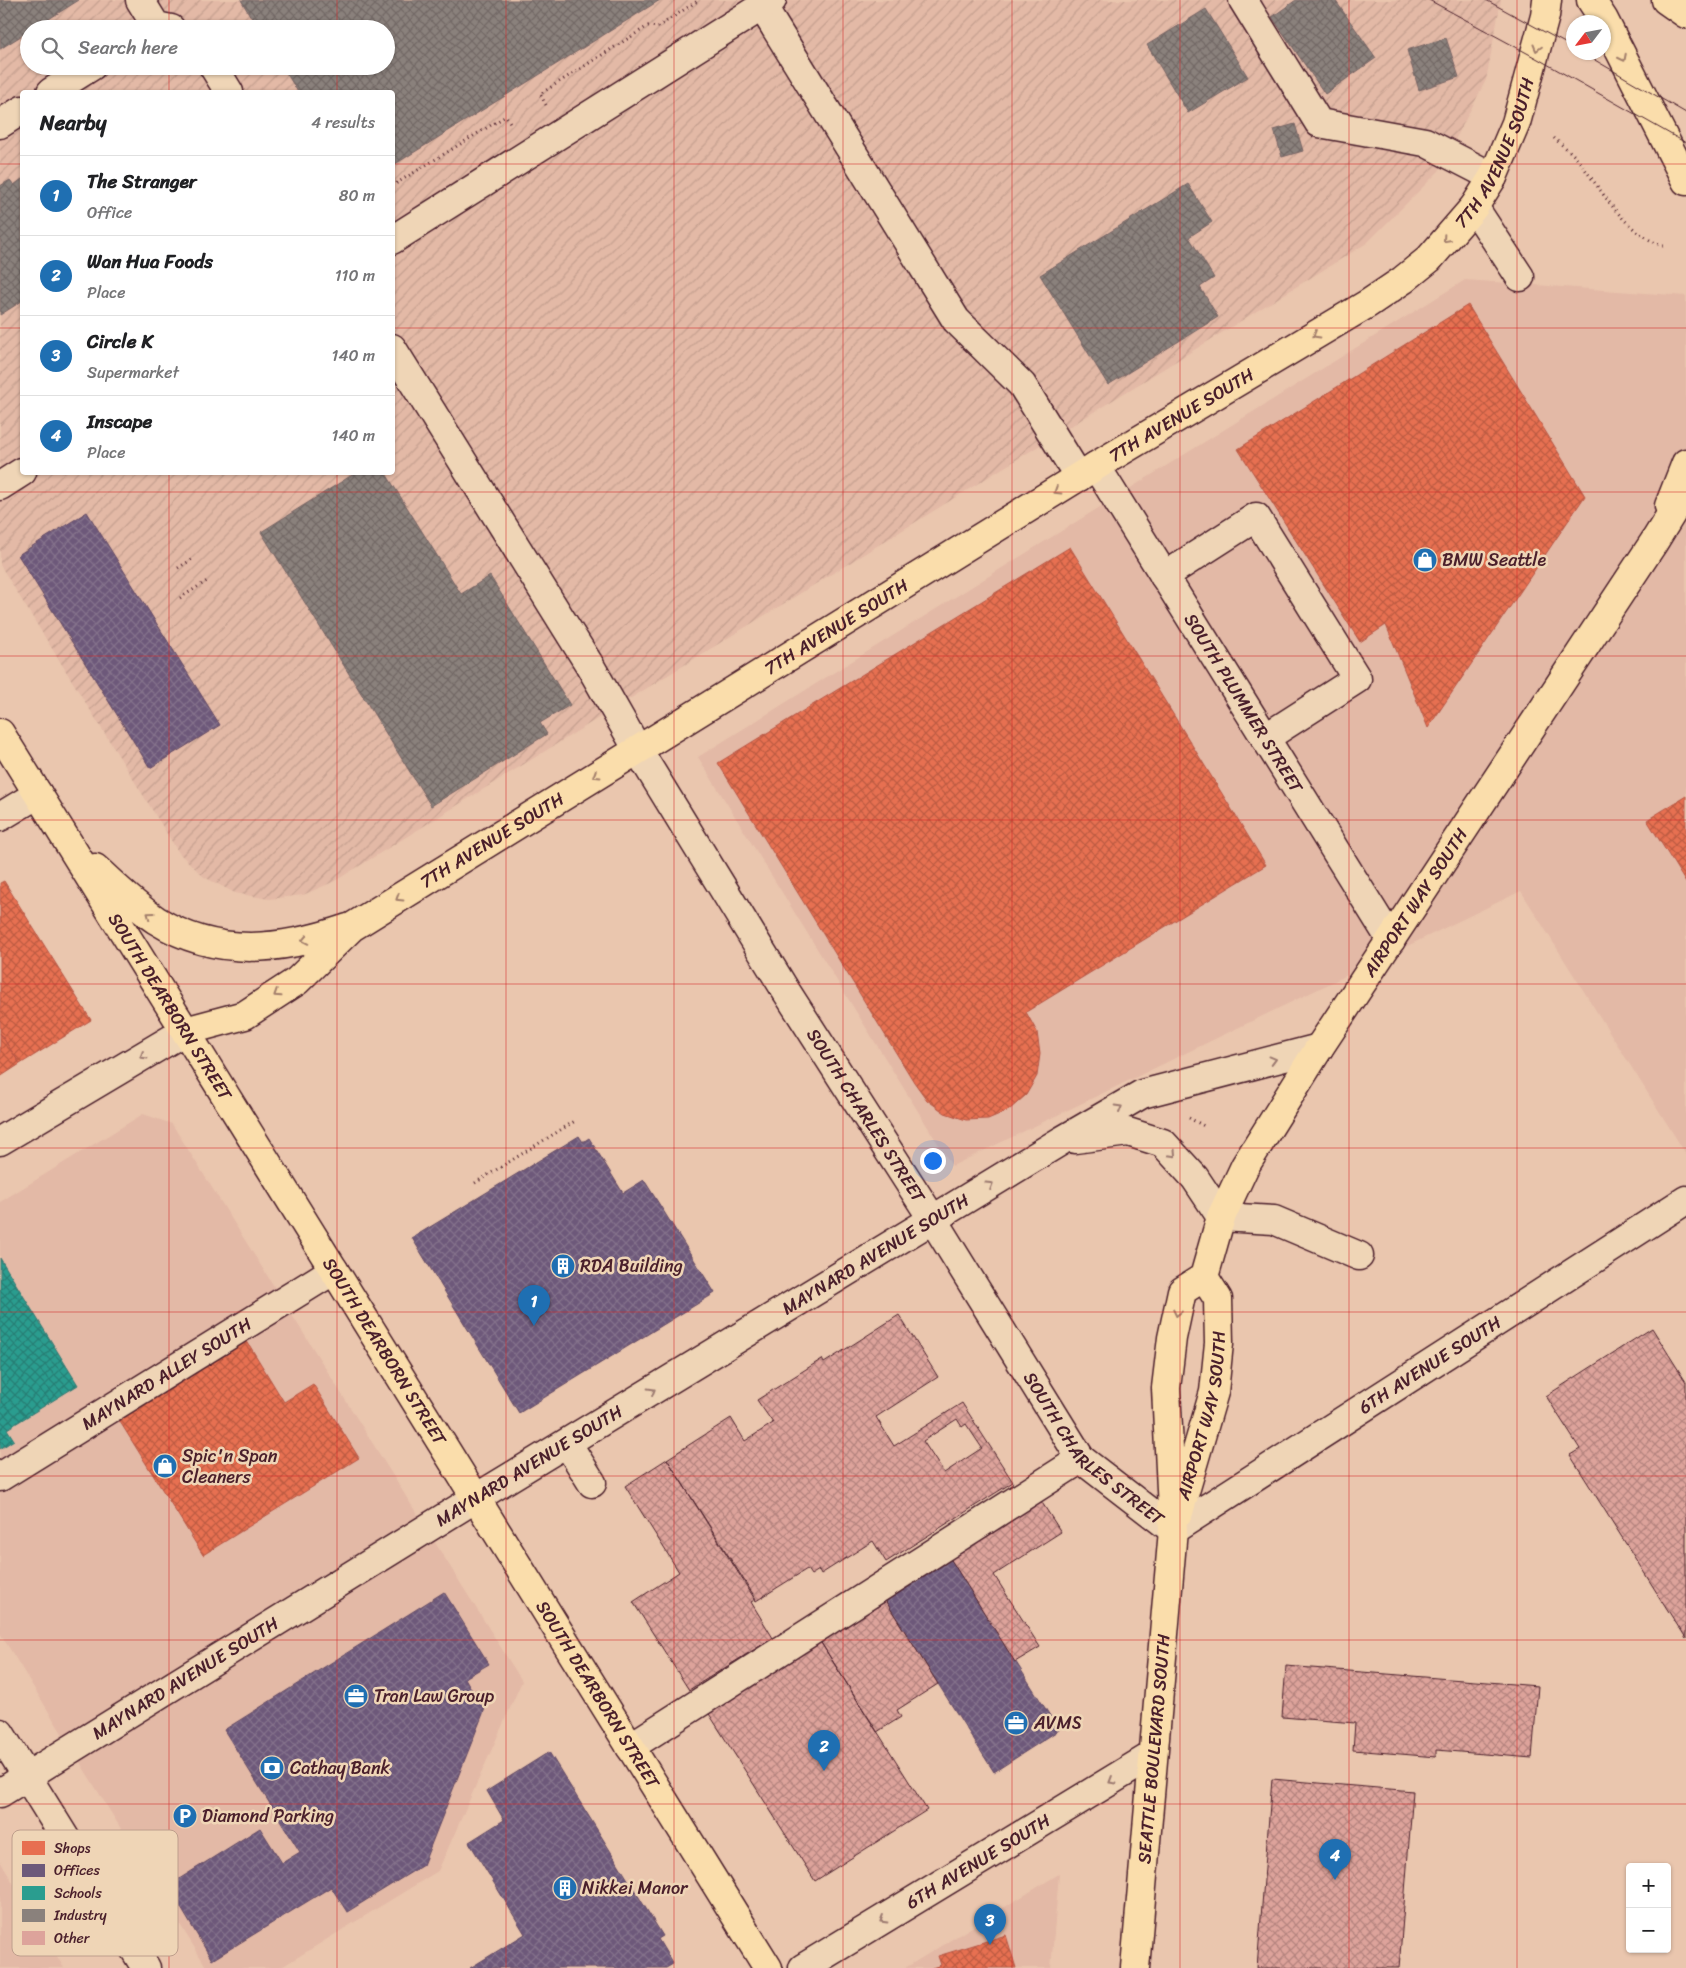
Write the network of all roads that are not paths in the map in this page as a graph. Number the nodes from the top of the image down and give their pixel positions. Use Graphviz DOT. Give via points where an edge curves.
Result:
graph roads {
  1 [pos="140,0"];
  2 [pos="1243,0"];
  3 [pos="1547,0"];
  4 [pos="1591,0"];
  5 [pos="1666,0"];
  6 [pos="767,3"];
  7 [pos="1686,14"];
  8 [pos="154,20"];
  9 [pos="78,75"];
  10 [pos="219,75"];
  11 [pos="54,90"];
  12 [pos="228,90"];
  13 [pos="20,111"];
  14 [pos="0,124"];
  15 [pos="1493,177"];
  16 [pos="1686,181"];
  17 [pos="1474,207"];
  18 [pos="395,238"];
  19 [pos="1520,277"];
  20 [pos="395,353"];
  21 [pos="1686,464"];
  22 [pos="1087,472"];
  23 [pos="20,473"];
  24 [pos="0,486"];
  25 [pos="1686,490"];
  26 [pos="1654,542"];
  27 [pos="1164,576"];
  28 [pos="0,733"];
  29 [pos="1265,738"];
  30 [pos="638,750"];
  31 [pos="38,794"];
  32 [pos="0,818"];
  33 [pos="70,846"];
  34 [pos="352,927"];
  35 [pos="1391,940"];
  36 [pos="185,1030"];
  37 [pos="1319,1048"];
  38 [pos="1062,1141"];
  39 [pos="0,1142"];
  40 [pos="1686,1200"];
  41 [pos="1221,1216"];
  42 [pos="933,1220"];
  43 [pos="1359,1256"];
  44 [pos="334,1270"];
  45 [pos="1204,1277"];
  46 [pos="567,1443"];
  47 [pos="1081,1459"];
  48 [pos="0,1477"];
  49 [pos="592,1482"];
  50 [pos="476,1498"];
  51 [pos="1173,1530"];
  52 [pos="0,1733"];
  53 [pos="630,1747"];
  54 [pos="1153,1756"];
  55 [pos="27,1776"];
  56 [pos="0,1793"];
  57 [pos="60,1830"];
  58 [pos="139,1956"];
  59 [pos="146,1968"];
  60 [pos="768,1968"];
  61 [pos="803,1968"];
  62 [pos="1135,1968"];
  1 -- 8 [label="street"];
  2 -- 15 [label="street" via="1319,123 1425,142"];
  3 -- 15 [label="main road, 7TH AVENUE SOUTH, one-way" via="1516,123"];
  4 -- 16 [label="main road, one-way"];
  5 -- 7 [label="main road"];
  6 -- 18 [label="street"];
  6 -- 22 [label="street, SOUTH PLUMMER STREET" via="956,320 1022,385"];
  9 -- 11 [label="street"];
  10 -- 12 [label="street"];
  13 -- 14 [label="street"];
  15 -- 17 [label="main road, 7TH AVENUE SOUTH"];
  17 -- 19 [label="street"];
  17 -- 22 [label="main road, 7TH AVENUE SOUTH, one-way" via="1429,259 1403,280"];
  20 -- 30 [label="street, SOUTH CHARLES STREET" via="589,664"];
  21 -- 26 [label="main road, AIRPORT WAY SOUTH"];
  22 -- 27 [label="street, SOUTH PLUMMER STREET"];
  22 -- 30 [label="main road, 7TH AVENUE SOUTH, one-way"];
  23 -- 24 [label="street"];
  25 -- 26 [label="main road, AIRPORT WAY SOUTH"];
  26 -- 35 [label="main road, AIRPORT WAY SOUTH"];
  27 -- 29 [label="street, SOUTH PLUMMER STREET"];
  27 -- 29 [label="street" via="1256,517 1357,679"];
  28 -- 31 [label="main road, SOUTH DEARBORN STREET"];
  29 -- 35 [label="street, SOUTH PLUMMER STREET"];
  30 -- 34 [label="main road, 7TH AVENUE SOUTH, one-way"];
  30 -- 42 [label="street, SOUTH CHARLES STREET"];
  31 -- 32 [label="street"];
  31 -- 33 [label="main road, SOUTH DEARBORN STREET"];
  34 -- 33 [label="main road, one-way" via="316,938 269,946 226,946 206,941 157,920"];
  33 -- 36 [label="main road, SOUTH DEARBORN STREET"];
  34 -- 36 [label="main road, 7TH AVENUE SOUTH, one-way" via="297,981 245,1015"];
  35 -- 37 [label="main road, AIRPORT WAY SOUTH"];
  36 -- 39 [label="street, 7TH AVENUE SOUTH, one-way"];
  36 -- 44 [label="main road, SOUTH DEARBORN STREET"];
  38 -- 37 [label="street, MAYNARD AVENUE SOUTH, one-way" via="1142,1094"];
  37 -- 41 [label="main road, AIRPORT WAY SOUTH" via="1245,1166"];
  38 -- 41 [label="street, MAYNARD AVENUE SOUTH, one-way" via="1128,1132 1163,1143 1195,1178"];
  42 -- 38 [label="street, MAYNARD AVENUE SOUTH, one-way"];
  40 -- 51 [label="street, 6TH AVENUE SOUTH"];
  41 -- 43 [label="street" via="1274,1220"];
  41 -- 45 [label="main road, AIRPORT WAY SOUTH"];
  46 -- 42 [label="street, MAYNARD AVENUE SOUTH, one-way"];
  42 -- 47 [label="street, SOUTH CHARLES STREET"];
  44 -- 48 [label="street, MAYNARD ALLEY SOUTH"];
  44 -- 50 [label="main road, SOUTH DEARBORN STREET"];
  45 -- 51 [label="main road, AIRPORT WAY SOUTH" via="1218,1299 1219,1343 1214,1392"];
  45 -- 51 [label="main road, AIRPORT WAY SOUTH, one-way" via="1182,1291 1172,1338 1166,1388"];
  46 -- 49 [label="street"];
  46 -- 50 [label="street, MAYNARD AVENUE SOUTH"];
  47 -- 51 [label="street, SOUTH CHARLES STREET"];
  47 -- 53 [label="street"];
  50 -- 53 [label="main road, SOUTH DEARBORN STREET"];
  50 -- 55 [label="street, MAYNARD AVENUE SOUTH"];
  51 -- 54 [label="main road, SEATTLE BOULEVARD SOUTH"];
  52 -- 55 [label="street"];
  53 -- 60 [label="main road, SOUTH DEARBORN STREET"];
  54 -- 61 [label="street, 6TH AVENUE SOUTH, one-way"];
  54 -- 62 [label="main road, SEATTLE BOULEVARD SOUTH"];
  55 -- 56 [label="street, MAYNARD AVENUE SOUTH"];
  55 -- 57 [label="street"];
  58 -- 59 [label="street"];
}
